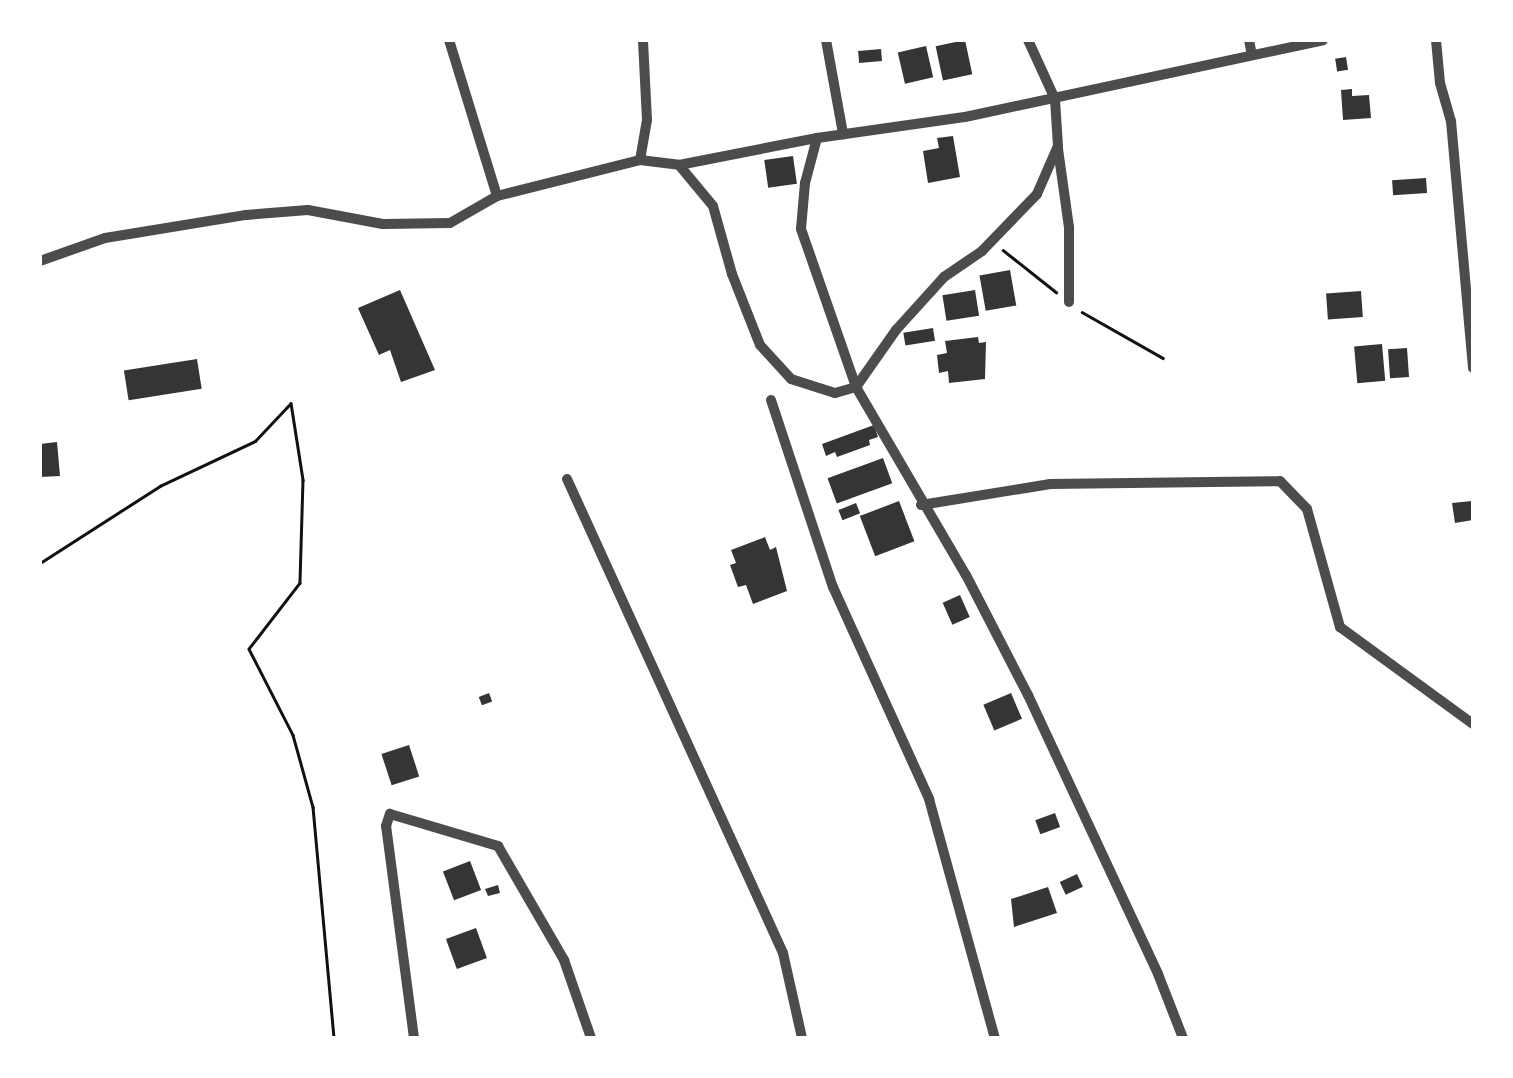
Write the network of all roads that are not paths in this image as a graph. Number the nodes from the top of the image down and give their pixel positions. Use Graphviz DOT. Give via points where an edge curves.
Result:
graph roads {
  1 [pos="449,40"];
  2 [pos="643,40"];
  3 [pos="826,40"];
  4 [pos="1028,40"];
  5 [pos="1249,40"];
  6 [pos="1323,40"];
  7 [pos="1436,40"];
  8 [pos="1252,55"];
  9 [pos="1055,99"];
  10 [pos="843,134"];
  11 [pos="817,138"];
  12 [pos="1058,146"];
  13 [pos="640,160"];
  14 [pos="679,165"];
  15 [pos="496,196"];
  16 [pos="40,261"];
  17 [pos="1069,302"];
  18 [pos="1473,368"];
  19 [pos="856,388"];
  20 [pos="771,400"];
  21 [pos="567,478"];
  22 [pos="921,504"];
  23 [pos="1473,724"];
  24 [pos="414,1038"];
  25 [pos="591,1038"];
  26 [pos="802,1038"];
  27 [pos="995,1038"];
  28 [pos="1183,1038"];
  1 -- 15 [label="street"];
  2 -- 13 [label="street" via="648,120"];
  3 -- 10 [label="street"];
  4 -- 9 [label="street"];
  5 -- 8 [label="street"];
  6 -- 8 [label="street"];
  7 -- 18 [label="street" via="1451,121"];
  8 -- 9 [label="street"];
  9 -- 10 [label="street"];
  9 -- 12 [label="street"];
  10 -- 11 [label="street"];
  11 -- 14 [label="street"];
  11 -- 19 [label="street" via="800,229"];
  12 -- 17 [label="street" via="1069,227"];
  12 -- 19 [label="street" via="1038,194 982,251 944,277"];
  13 -- 14 [label="street"];
  13 -- 15 [label="street"];
  14 -- 19 [label="street" via="713,206 760,345 792,378 835,393"];
  15 -- 16 [label="street" via="450,223 383,224 308,210 246,215 105,238"];
  19 -- 22 [label="street"];
  20 -- 27 [label="street" via="833,587 929,799"];
  21 -- 26 [label="street" via="783,953"];
  22 -- 23 [label="street" via="1050,484 1280,481 1306,509 1340,627"];
  22 -- 28 [label="street" via="1028,695"];
  24 -- 25 [label="street" via="386,826 390,814 498,846 564,960"];
}
